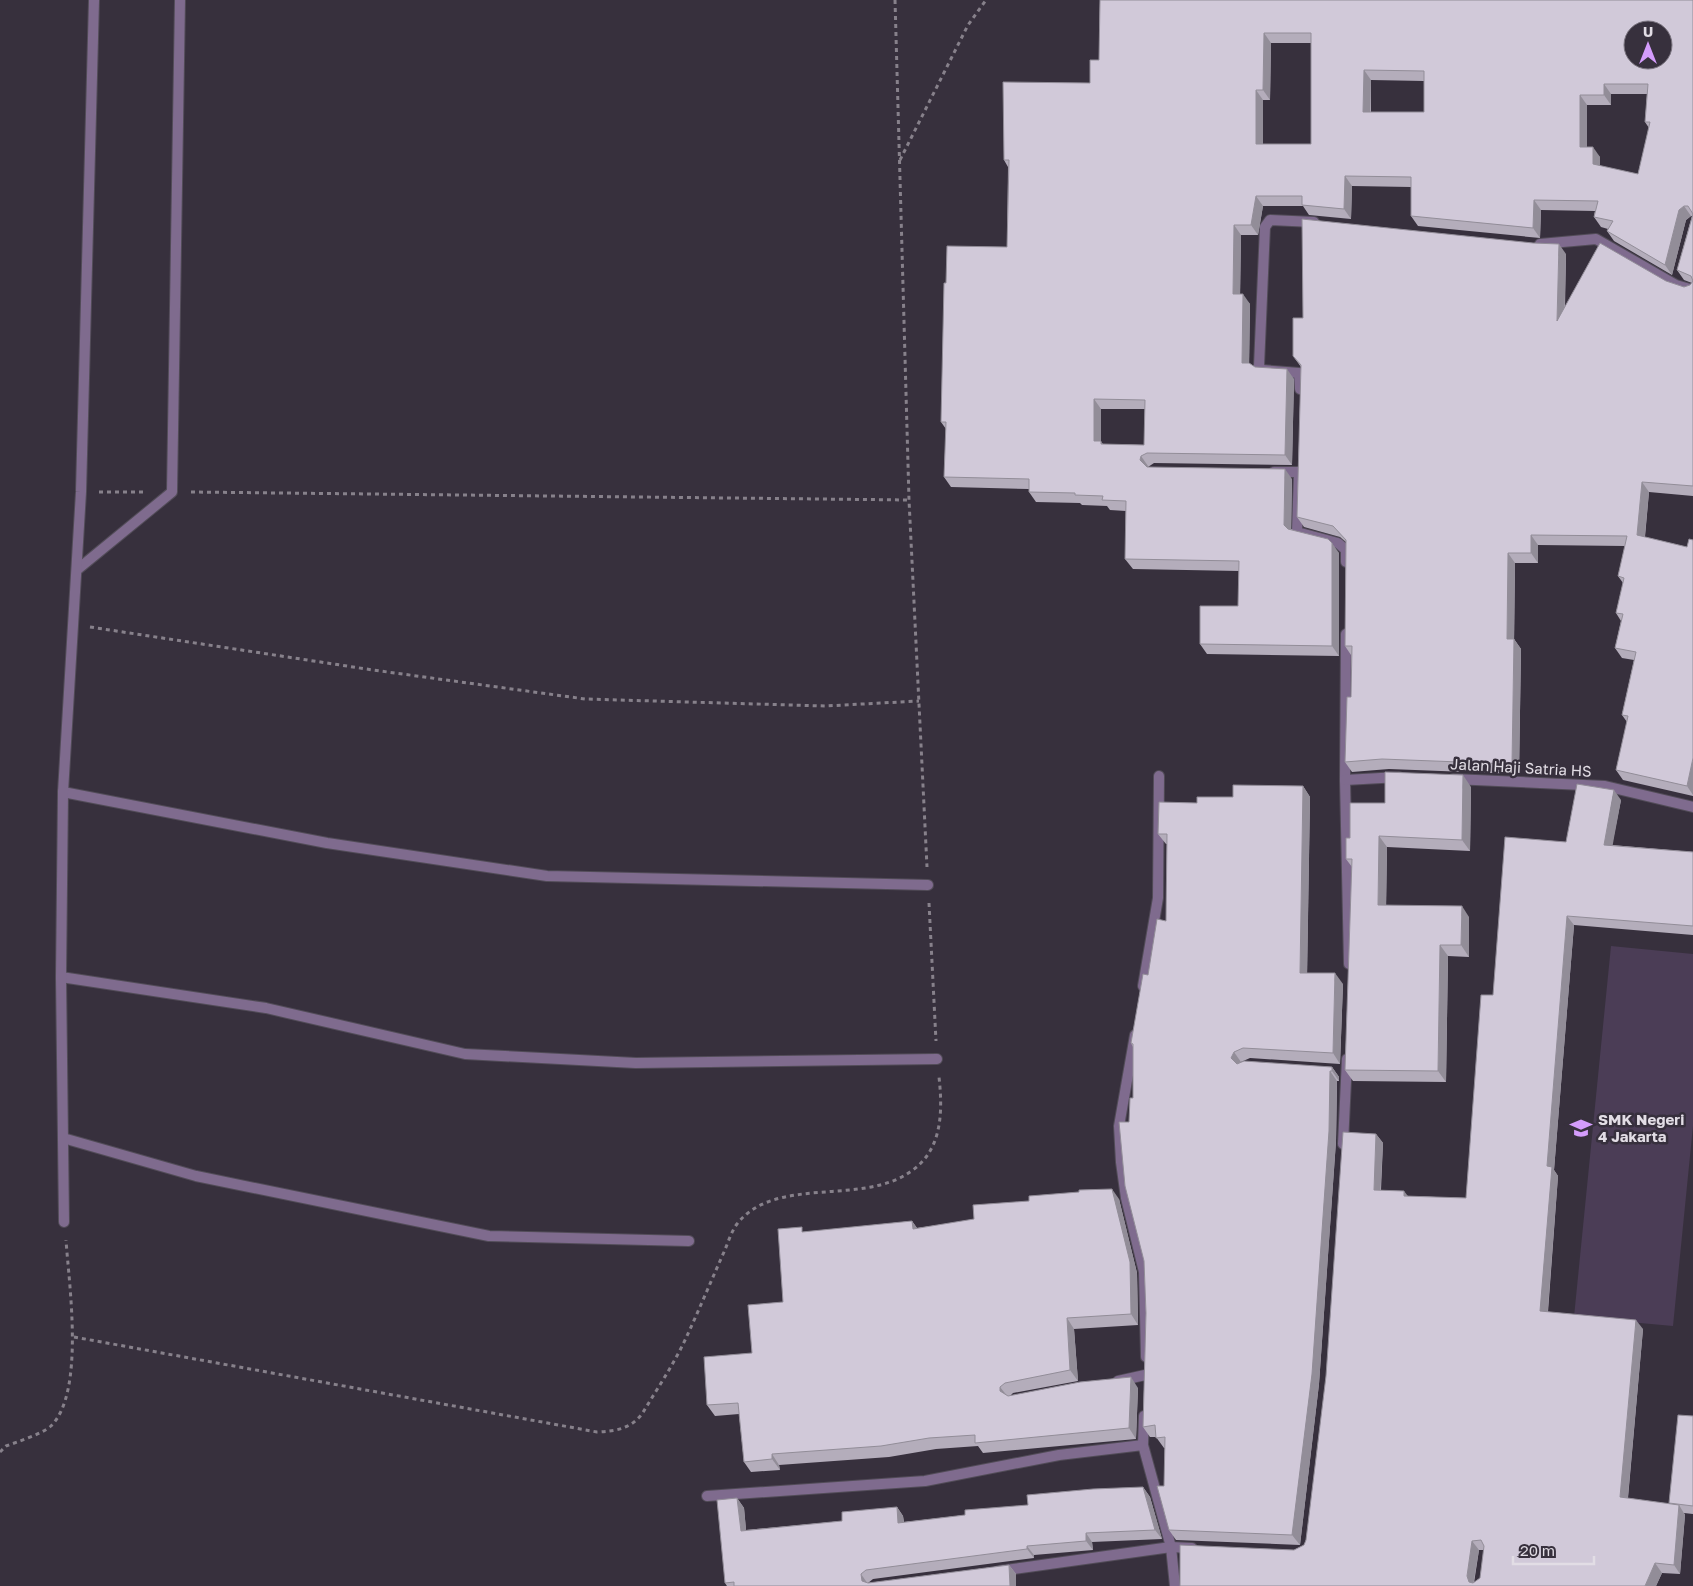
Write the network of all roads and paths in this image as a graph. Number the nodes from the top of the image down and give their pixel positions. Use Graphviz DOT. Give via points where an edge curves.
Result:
graph roads {
  1 [pos="94,0"];
  2 [pos="180,0"];
  3 [pos="895,0"];
  4 [pos="986,0"];
  5 [pos="900,160"];
  6 [pos="1329,224"];
  7 [pos="1532,244"];
  8 [pos="1693,290"];
  9 [pos="1300,402"];
  10 [pos="1260,472"];
  11 [pos="81,492"];
  12 [pos="172,492"];
  13 [pos="908,500"];
  14 [pos="78,569"];
  15 [pos="1346,570"];
  16 [pos="1346,620"];
  17 [pos="72,624"];
  18 [pos="919,701"];
  19 [pos="1159,776"];
  20 [pos="1408,777"];
  21 [pos="1445,779"];
  22 [pos="1345,780"];
  23 [pos="63,792"];
  24 [pos="1693,807"];
  25 [pos="928,885"];
  26 [pos="1350,974"];
  27 [pos="61,977"];
  28 [pos="1140,1000"];
  29 [pos="1136,1029"];
  30 [pos="1348,1052"];
  31 [pos="937,1059"];
  32 [pos="63,1138"];
  33 [pos="1342,1155"];
  34 [pos="64,1222"];
  35 [pos="689,1241"];
  36 [pos="74,1336"];
  37 [pos="1110,1382"];
  38 [pos="1144,1402"];
  39 [pos="1143,1446"];
  40 [pos="0,1452"];
  41 [pos="707,1496"];
  42 [pos="1171,1547"];
  43 [pos="1199,1548"];
  44 [pos="987,1572"];
  45 [pos="1175,1586"];
  1 -- 11 [label="street"];
  2 -- 12 [label="street"];
  3 -- 5 [label="path"];
  4 -- 5 [label="path" via="968,25"];
  5 -- 13 [label="path"];
  6 -- 9 [label="street" via="1268,221 1266,227 1259,366 1262,370 1299,372"];
  7 -- 8 [label="street" via="1596,239"];
  10 -- 15 [label="street" via="1299,469 1296,531 1342,546 1346,550"];
  11 -- 12 [label="path"];
  11 -- 14 [label="street"];
  12 -- 13 [label="path"];
  12 -- 14 [label="street"];
  13 -- 18 [label="path"];
  14 -- 17 [label="street"];
  16 -- 22 [label="street"];
  17 -- 18 [label="path" via="373,670 585,698 825,706"];
  17 -- 23 [label="street"];
  18 -- 25 [label="path"];
  19 -- 28 [label="street" via="1158,898"];
  20 -- 22 [label="street"];
  21 -- 24 [label="street, Jalan Haji Satria HS" via="1605,786"];
  22 -- 26 [label="street"];
  23 -- 25 [label="street" via="327,843 547,876"];
  23 -- 27 [label="street"];
  25 -- 31 [label="path"];
  27 -- 31 [label="street" via="266,1008 465,1054 636,1063"];
  27 -- 32 [label="street"];
  29 -- 37 [label="street" via="1120,1126 1126,1198 1144,1272 1145,1380"];
  30 -- 33 [label="street" via="1342,1071"];
  31 -- 36 [label="path" via="942,1104 936,1139 923,1163 896,1182 874,1188 792,1196 760,1205 737,1224 680,1349 642,1414 634,1424 616,1431 597,1432"];
  32 -- 34 [label="street"];
  32 -- 35 [label="street" via="196,1176 490,1236"];
  34 -- 36 [label="path"];
  36 -- 40 [label="path" via="65,1401 50,1426 6,1446"];
  38 -- 39 [label="street"];
  39 -- 41 [label="street" via="1059,1455 925,1481"];
  39 -- 42 [label="street"];
  42 -- 43 [label="street"];
  42 -- 44 [label="street"];
  42 -- 45 [label="street"];
}
